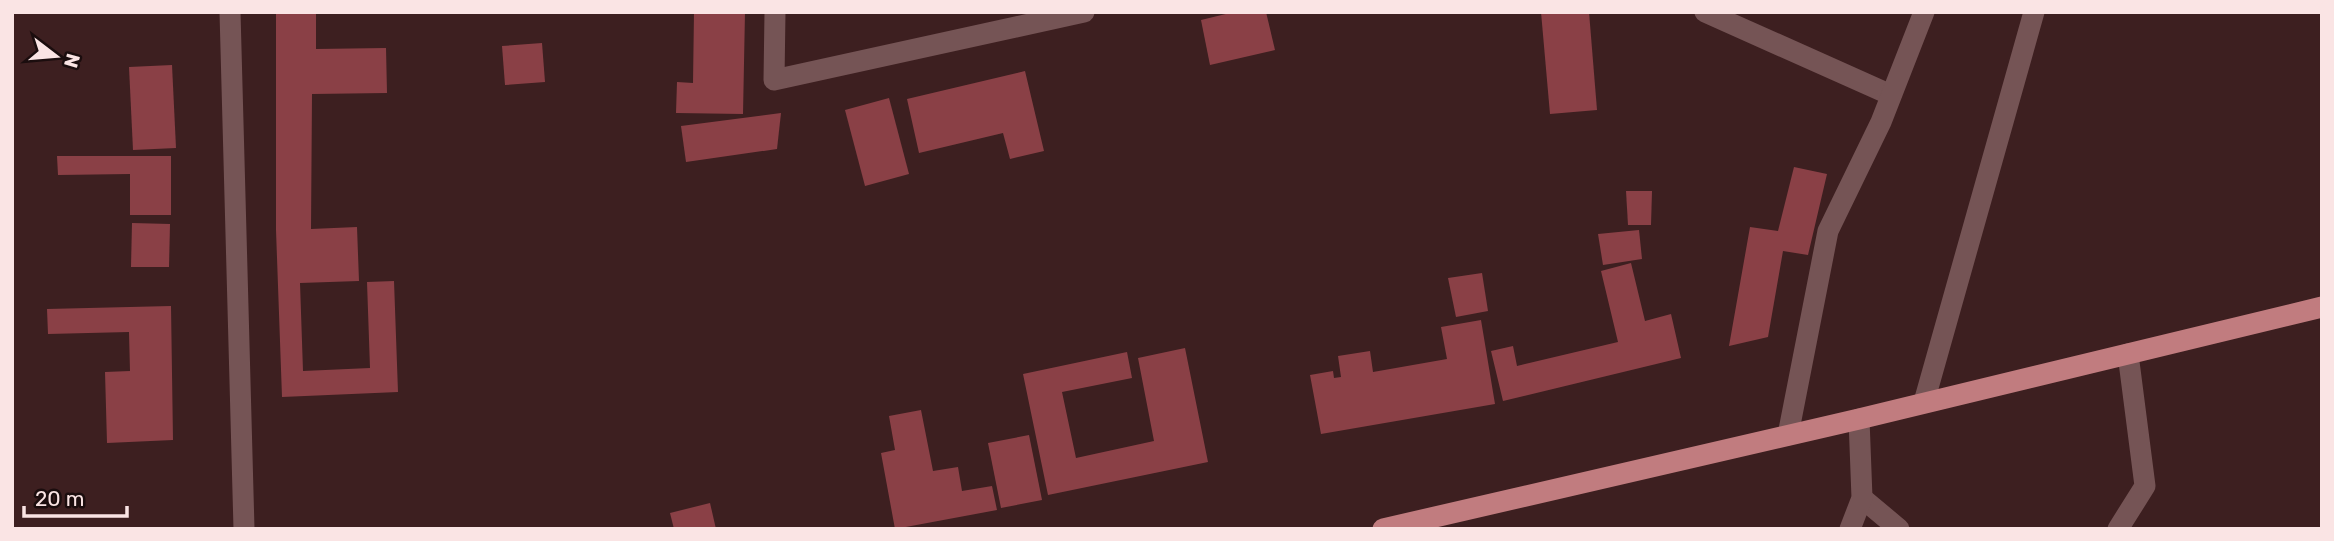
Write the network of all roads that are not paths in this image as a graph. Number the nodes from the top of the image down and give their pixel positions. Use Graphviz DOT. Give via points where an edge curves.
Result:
graph roads {
  1 [pos="230,12"];
  2 [pos="775,12"];
  3 [pos="1084,12"];
  4 [pos="1705,12"];
  5 [pos="1924,12"];
  6 [pos="2034,12"];
  7 [pos="1892,94"];
  8 [pos="2322,307"];
  9 [pos="2128,354"];
  10 [pos="1924,402"];
  11 [pos="1859,419"];
  12 [pos="1788,435"];
  13 [pos="1862,498"];
  14 [pos="244,529"];
  15 [pos="1383,529"];
  16 [pos="1850,529"];
  17 [pos="1899,529"];
  18 [pos="2118,529"];
  1 -- 14 [label="street"];
  2 -- 3 [label="street" via="774,80"];
  4 -- 7 [label="street"];
  5 -- 7 [label="street"];
  6 -- 10 [label="street"];
  7 -- 12 [label="street" via="1828,231"];
  8 -- 9 [label="main road"];
  9 -- 10 [label="main road"];
  9 -- 18 [label="street" via="2145,486"];
  10 -- 11 [label="main road"];
  11 -- 12 [label="main road"];
  11 -- 13 [label="street"];
  12 -- 15 [label="main road"];
  13 -- 16 [label="street"];
  13 -- 17 [label="street"];
}
